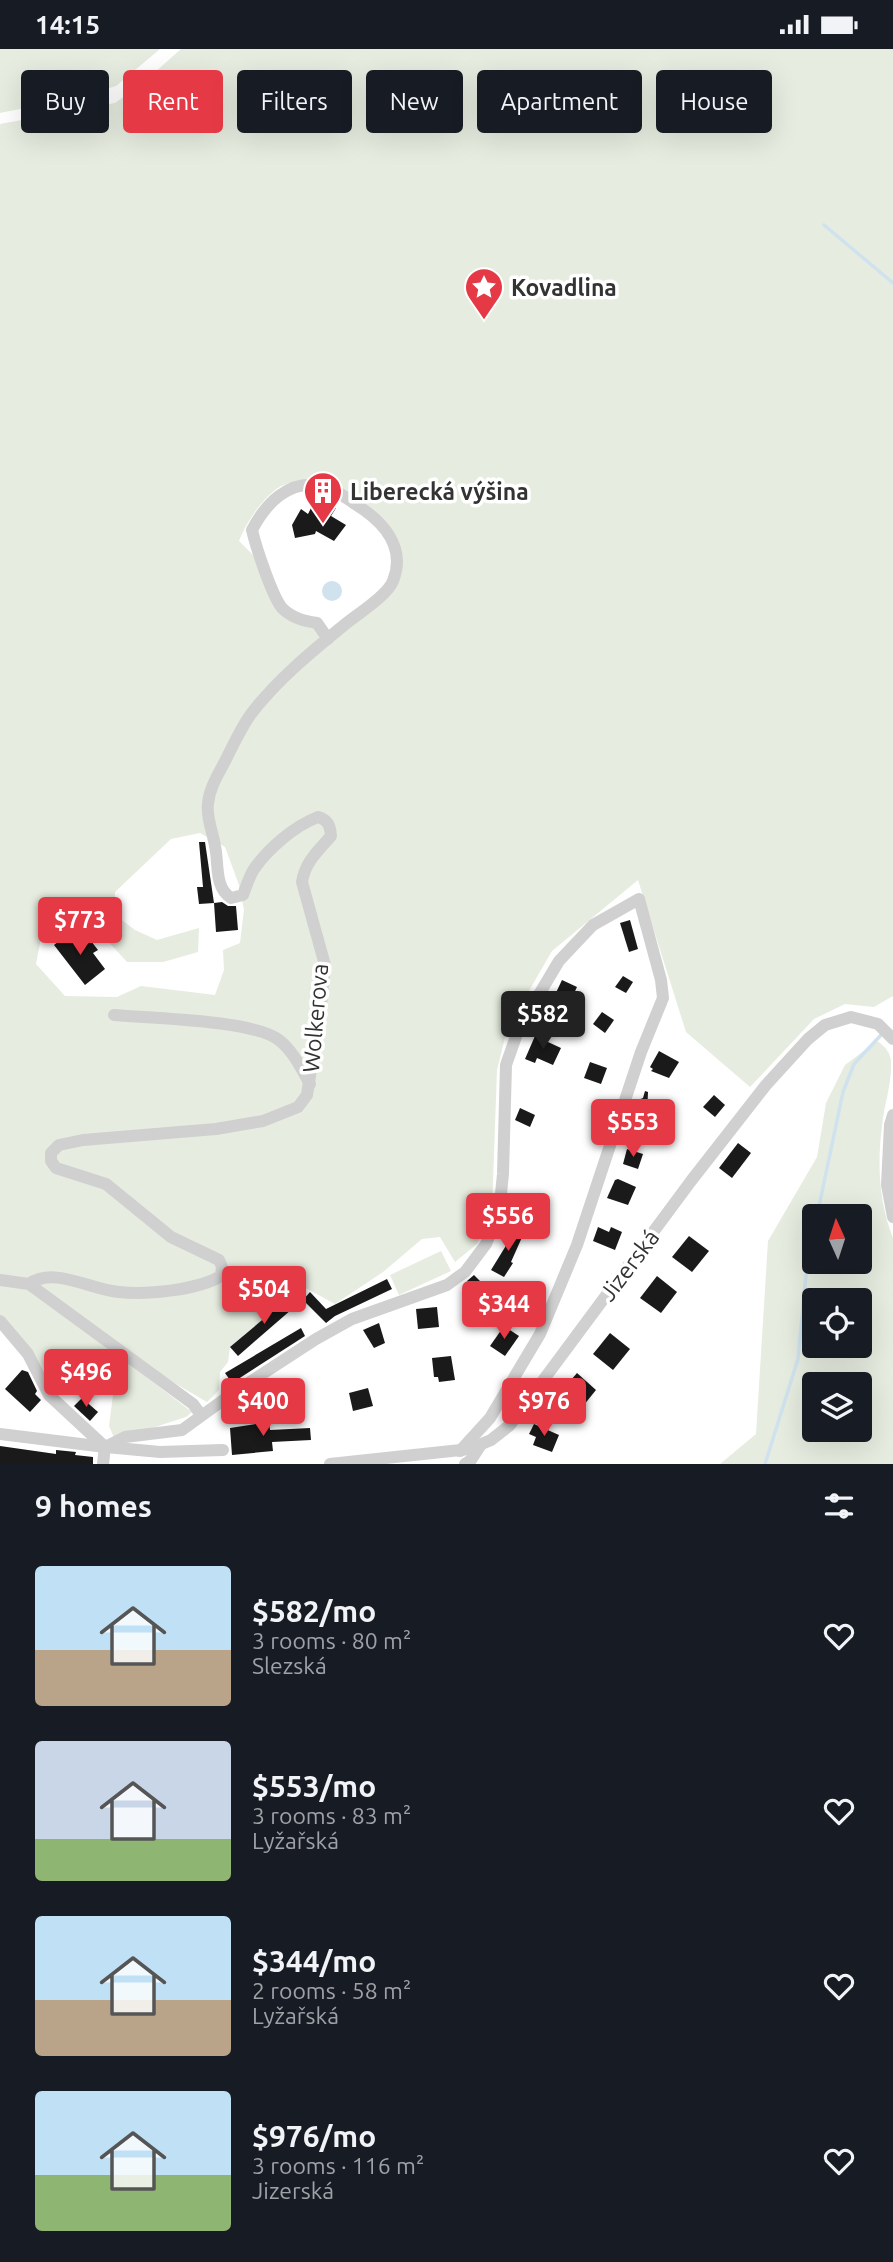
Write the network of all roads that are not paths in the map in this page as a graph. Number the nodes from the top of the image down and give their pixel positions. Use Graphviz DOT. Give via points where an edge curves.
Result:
graph roads {
  1 [pos="327,639"];
  2 [pos="114,1015"];
  3 [pos="893,1038"];
  4 [pos="310,1084"];
  5 [pos="893,1115"];
  6 [pos="893,1217"];
  7 [pos="0,1280"];
  8 [pos="29,1284"];
  9 [pos="0,1321"];
  10 [pos="201,1415"];
  11 [pos="0,1434"];
  12 [pos="480,1446"];
  13 [pos="105,1447"];
  14 [pos="223,1450"];
  15 [pos="460,1451"];
  16 [pos="103,1464"];
  17 [pos="330,1464"];
  18 [pos="465,1464"];
  1 -- 1 [label="street, Wolkerova" via="384,594 393,582 397,558 392,537 375,516 323,486 308,485 277,496 252,530 280,606 291,615 317,623"];
  1 -- 4 [label="street, Wolkerova" via="250,716 210,790 207,807 219,883 231,898 243,895 260,862 299,827 318,817 331,827 331,836 304,869 302,882 325,965"];
  2 -- 4 [label="street" via="248,1027 277,1039"];
  3 -- 12 [label="street, Jizerská" via="878,1024 851,1017 825,1025 808,1039 699,1171 510,1425"];
  4 -- 8 [label="street, Wolkerova" via="298,1107 263,1121 83,1140 60,1145 51,1153 56,1168 106,1184 171,1237 219,1260 221,1276 208,1284 155,1293 117,1292 52,1277"];
  5 -- 6 [label="street" via="887,1185"];
  7 -- 8 [label="street, Wolkerova"];
  8 -- 10 [label="street" via="193,1404"];
  9 -- 13 [label="street" via="28,1354 49,1395"];
  10 -- 13 [label="street" via="181,1430 125,1437"];
  10 -- 15 [label="street" via="352,1319 447,1285 465,1272 486,1244 499,1213 506,1065 520,1028 559,961 593,925 639,899 663,998 577,1245 540,1334 490,1417"];
  11 -- 13 [label="street"];
  12 -- 15 [label="street, Jizerská"];
  12 -- 18 [label="street"];
  13 -- 14 [label="street" via="160,1452"];
  13 -- 16 [label="street"];
  15 -- 17 [label="street, Jizerská"];
}
